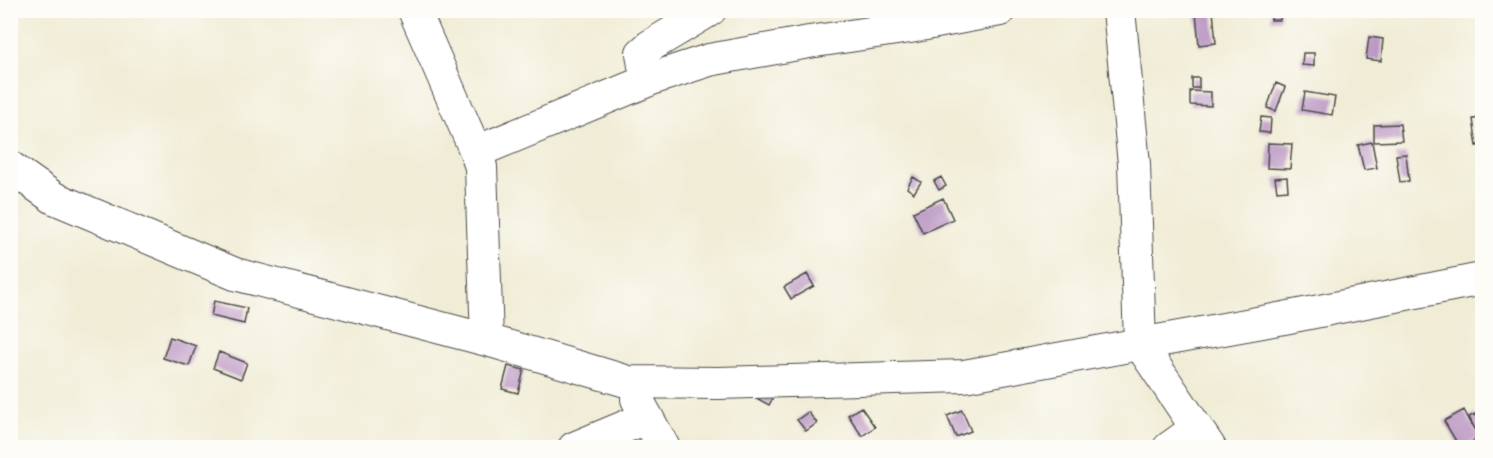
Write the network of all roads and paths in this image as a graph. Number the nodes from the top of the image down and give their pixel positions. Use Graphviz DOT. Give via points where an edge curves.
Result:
graph roads {
  1 [pos="414,10"];
  2 [pos="710,10"];
  3 [pos="1000,10"];
  4 [pos="1119,10"];
  5 [pos="654,78"];
  6 [pos="476,152"];
  7 [pos="10,167"];
  8 [pos="1482,279"];
  9 [pos="487,340"];
  10 [pos="1140,344"];
  11 [pos="628,382"];
  12 [pos="646,418"];
  13 [pos="1204,438"];
  14 [pos="574,447"];
  15 [pos="664,447"];
  16 [pos="1169,447"];
  1 -- 6 [label="street"];
  2 -- 5 [label="street" via="642,53 644,66"];
  3 -- 5 [label="street" via="709,60"];
  4 -- 10 [label="street" via="1134,164"];
  5 -- 6 [label="street"];
  6 -- 9 [label="street" via="482,183"];
  7 -- 9 [label="street" via="54,198 235,274"];
  8 -- 10 [label="street"];
  9 -- 11 [label="street"];
  10 -- 11 [label="street" via="964,376"];
  10 -- 13 [label="street"];
  11 -- 12 [label="street"];
  12 -- 14 [label="street"];
  12 -- 15 [label="street"];
  13 -- 16 [label="street"];
}
